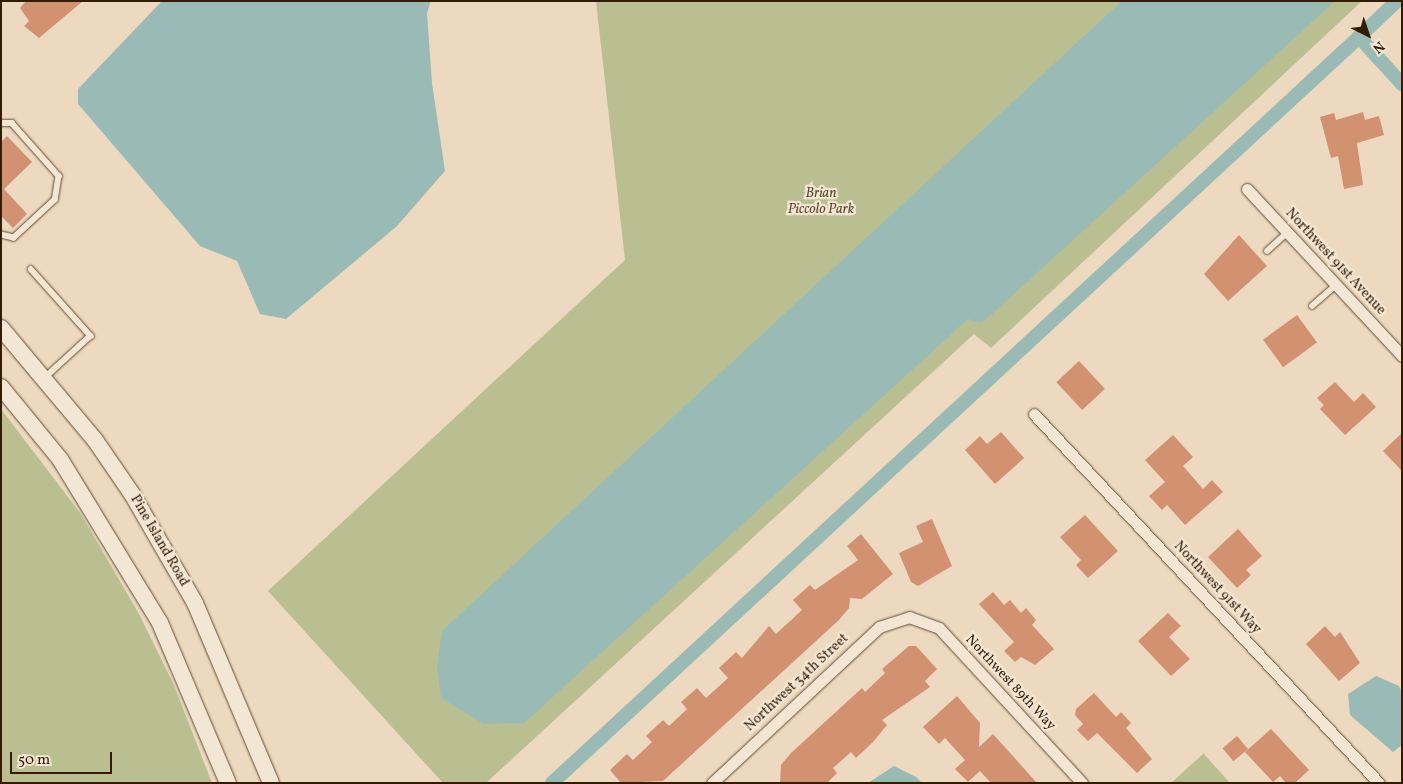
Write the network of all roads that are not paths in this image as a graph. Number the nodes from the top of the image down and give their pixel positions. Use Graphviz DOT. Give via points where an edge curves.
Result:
graph roads {
  1 [pos="1,123"];
  2 [pos="1247,189"];
  3 [pos="1288,233"];
  4 [pos="1,235"];
  5 [pos="1267,251"];
  6 [pos="31,270"];
  7 [pos="1336,285"];
  8 [pos="1312,306"];
  9 [pos="1,328"];
  10 [pos="1402,356"];
  11 [pos="45,378"];
  12 [pos="1,387"];
  13 [pos="1034,414"];
  14 [pos="909,617"];
  15 [pos="228,783"];
  16 [pos="271,783"];
  17 [pos="712,783"];
  18 [pos="1082,783"];
  19 [pos="1378,783"];
  1 -- 4 [label="lane" via="12,123 59,176 55,200 14,238"];
  2 -- 3 [label="street, Northwest 91st Avenue"];
  3 -- 5 [label="lane"];
  3 -- 7 [label="street, Northwest 91st Avenue"];
  6 -- 11 [label="lane" via="91,336"];
  7 -- 8 [label="lane"];
  7 -- 10 [label="street, Northwest 91st Avenue"];
  9 -- 11 [label="main road, Pine Island Road"];
  11 -- 16 [label="main road, Pine Island Road" via="122,479 195,603"];
  12 -- 15 [label="main road" via="60,458 146,598 199,707"];
  13 -- 19 [label="street, Northwest 91st Way"];
  14 -- 17 [label="street, Northwest 34th Street" via="879,628"];
  14 -- 18 [label="street, Northwest 89th Way" via="939,628"];
}
